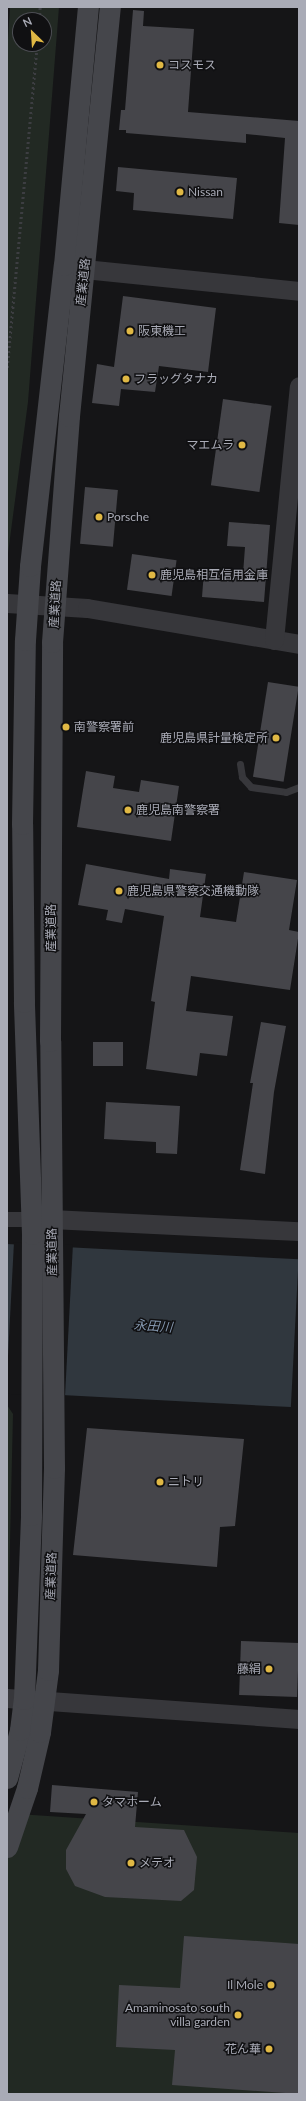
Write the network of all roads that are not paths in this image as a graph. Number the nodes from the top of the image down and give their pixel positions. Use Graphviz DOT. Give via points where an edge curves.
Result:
graph roads {
  1 [pos="88,7"];
  2 [pos="110,7"];
  3 [pos="84,269"];
  4 [pos="299,291"];
  5 [pos="299,386"];
  6 [pos="7,603"];
  7 [pos="28,604"];
  8 [pos="55,606"];
  9 [pos="274,640"];
  10 [pos="299,644"];
  11 [pos="240,764"];
  12 [pos="299,787"];
  13 [pos="7,1219"];
  14 [pos="42,1227"];
  15 [pos="299,1231"];
  16 [pos="25,1699"];
  17 [pos="299,1719"];
  18 [pos="7,1778"];
  19 [pos="7,1847"];
  1 -- 7 [label="main road, 産業道路"];
  2 -- 3 [label="main road, 産業道路"];
  3 -- 4 [label="street"];
  3 -- 8 [label="main road, 産業道路"];
  5 -- 9 [label="street"];
  6 -- 7 [label="street"];
  7 -- 8 [label="street"];
  7 -- 14 [label="main road, 産業道路" via="22,824 24,1002"];
  8 -- 9 [label="street" via="87,608"];
  8 -- 14 [label="main road, 産業道路" via="50,1001"];
  9 -- 10 [label="street"];
  11 -- 12 [label="lane" via="242,777 251,787 286,792"];
  13 -- 14 [label="street"];
  14 -- 15 [label="street"];
  14 -- 16 [label="main road, 産業道路" via="32,1401 29,1616"];
  14 -- 16 [label="main road, 産業道路" via="54,1403 52,1563 48,1670"];
  16 -- 17 [label="street"];
  16 -- 18 [label="main road, 産業道路" via="20,1730"];
  16 -- 19 [label="main road, 産業道路" via="40,1732"];
}
